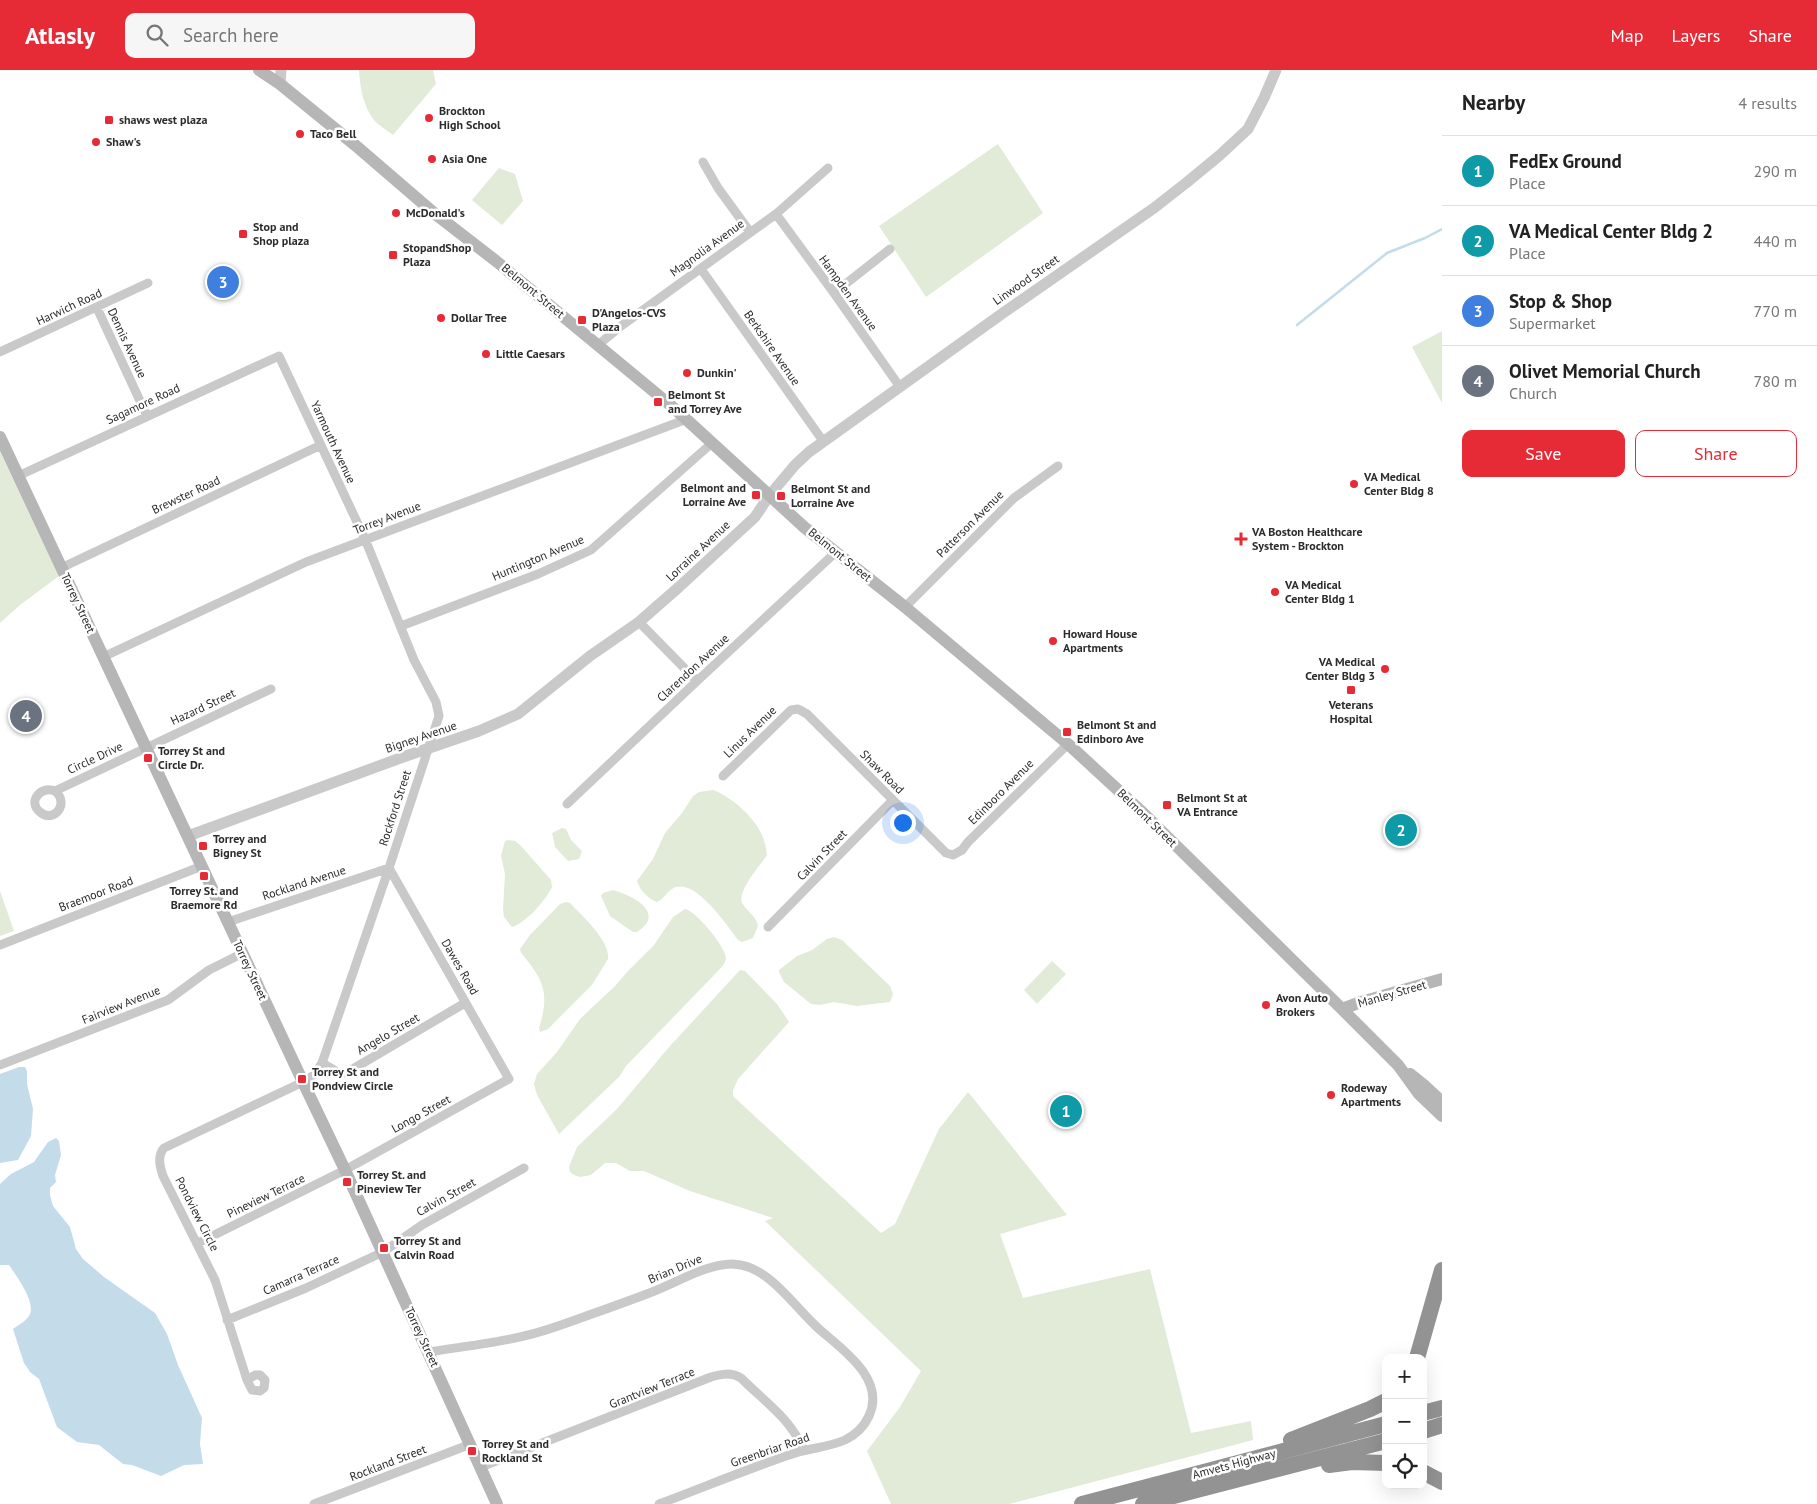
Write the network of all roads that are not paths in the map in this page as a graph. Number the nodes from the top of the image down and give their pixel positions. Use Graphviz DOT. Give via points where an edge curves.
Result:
graph roads {
  1 [pos="259,70"];
  2 [pos="281,70"];
  3 [pos="1276,70"];
  4 [pos="280,84"];
  5 [pos="703,162"];
  6 [pos="828,168"];
  7 [pos="776,214"];
  8 [pos="750,232"];
  9 [pos="890,250"];
  10 [pos="701,269"];
  11 [pos="148,283"];
  12 [pos="834,293"];
  13 [pos="97,308"];
  14 [pos="598,345"];
  15 [pos="0,352"];
  16 [pos="279,356"];
  17 [pos="900,387"];
  18 [pos="147,416"];
  19 [pos="687,419"];
  20 [pos="0,437"];
  21 [pos="823,441"];
  22 [pos="712,443"];
  23 [pos="321,445"];
  24 [pos="1058,466"];
  25 [pos="18,476"];
  26 [pos="770,496"];
  27 [pos="365,539"];
  28 [pos="836,552"];
  29 [pos="61,568"];
  30 [pos="905,607"];
  31 [pos="639,622"];
  32 [pos="401,626"];
  33 [pos="103,657"];
  34 [pos="697,681"];
  35 [pos="271,689"];
  36 [pos="796,709"];
  37 [pos="1068,744"];
  38 [pos="145,748"];
  39 [pos="427,749"];
  40 [pos="723,776"];
  41 [pos="55,791"];
  42 [pos="893,800"];
  43 [pos="567,804"];
  44 [pos="188,836"];
  45 [pos="950,855"];
  46 [pos="202,866"];
  47 [pos="389,868"];
  48 [pos="228,922"];
  49 [pos="768,927"];
  50 [pos="0,945"];
  51 [pos="242,953"];
  52 [pos="1442,979"];
  53 [pos="465,1003"];
  54 [pos="1342,1009"];
  55 [pos="322,1063"];
  56 [pos="0,1065"];
  57 [pos="1398,1065"];
  58 [pos="508,1079"];
  59 [pos="303,1082"];
  60 [pos="1442,1102"];
  61 [pos="1442,1116"];
  62 [pos="524,1168"];
  63 [pos="346,1170"];
  64 [pos="198,1244"];
  65 [pos="383,1252"];
  66 [pos="1442,1270"];
  67 [pos="227,1320"];
  68 [pos="429,1352"];
  69 [pos="1418,1354"];
  70 [pos="247,1380"];
  71 [pos="872,1403"];
  72 [pos="1382,1403"];
  73 [pos="1442,1408"];
  74 [pos="1427,1412"];
  75 [pos="1382,1425"];
  76 [pos="1442,1425"];
  77 [pos="1427,1430"];
  78 [pos="1382,1442"];
  79 [pos="471,1444"];
  80 [pos="804,1450"];
  81 [pos="1382,1463"];
  82 [pos="481,1466"];
  83 [pos="1240,1471"];
  84 [pos="1427,1474"];
  85 [pos="1442,1482"];
  86 [pos="314,1504"];
  87 [pos="497,1504"];
  88 [pos="659,1504"];
  89 [pos="1082,1504"];
  90 [pos="1143,1504"];
  1 -- 4 [label="main road, Belmont Street"];
  2 -- 4 [label="street"];
  3 -- 17 [label="street, Linwood Street" via="1248,129 1220,155 1154,208"];
  4 -- 14 [label="main road, Belmont Street"];
  5 -- 8 [label="street"];
  6 -- 7 [label="street, Magnolia Avenue"];
  7 -- 8 [label="street, Magnolia Avenue"];
  7 -- 12 [label="street, Hampden Avenue"];
  8 -- 10 [label="street, Magnolia Avenue"];
  9 -- 12 [label="street"];
  10 -- 14 [label="street, Magnolia Avenue"];
  10 -- 21 [label="street, Berkshire Avenue"];
  11 -- 13 [label="street, Harwich Road"];
  12 -- 17 [label="street, Hampden Avenue"];
  13 -- 15 [label="street, Harwich Road"];
  13 -- 18 [label="street, Dennis Avenue"];
  14 -- 19 [label="main road, Belmont Street"];
  16 -- 18 [label="street, Sagamore Road"];
  16 -- 23 [label="street, Yarmouth Avenue"];
  17 -- 21 [label="street, Linwood Street"];
  18 -- 25 [label="street, Sagamore Road"];
  19 -- 22 [label="main road, Belmont Street"];
  19 -- 27 [label="street, Torrey Avenue"];
  20 -- 25 [label="main road, Torrey Street"];
  21 -- 26 [label="street, Linwood Street" via="795,465"];
  22 -- 26 [label="main road, Belmont Street"];
  22 -- 32 [label="street, Huntington Avenue" via="591,550 545,572"];
  23 -- 27 [label="street, Yarmouth Avenue"];
  23 -- 29 [label="street, Brewster Road"];
  24 -- 30 [label="street, Patterson Avenue" via="1014,498"];
  25 -- 29 [label="main road, Torrey Street"];
  26 -- 28 [label="main road, Belmont Street"];
  26 -- 31 [label="street, Lorraine Avenue" via="755,517"];
  27 -- 32 [label="street, Rockford Street"];
  27 -- 33 [label="street, Torrey Avenue" via="281,573"];
  28 -- 30 [label="main road, Belmont Street"];
  28 -- 34 [label="street, Clarendon Avenue"];
  29 -- 33 [label="main road, Torrey Street"];
  30 -- 37 [label="main road, Belmont Street"];
  31 -- 34 [label="street"];
  31 -- 39 [label="street, Bigney Avenue" via="590,656 518,714"];
  32 -- 39 [label="street, Rockford Street" via="438,709 437,725"];
  33 -- 38 [label="main road, Torrey Street"];
  34 -- 43 [label="street, Clarendon Avenue"];
  35 -- 38 [label="street, Hazard Street"];
  36 -- 40 [label="street, Linus Avenue" via="791,710"];
  36 -- 42 [label="street, Shaw Road" via="807,714"];
  37 -- 45 [label="street, Edinboro Avenue" via="962,850"];
  37 -- 54 [label="main road, Belmont Street"];
  38 -- 41 [label="street, Circle Drive"];
  38 -- 44 [label="main road, Torrey Street"];
  39 -- 44 [label="street, Bigney Avenue"];
  39 -- 47 [label="street, Rockford Street"];
  42 -- 45 [label="street, Shaw Road"];
  42 -- 49 [label="street, Calvin Street"];
  44 -- 46 [label="main road, Torrey Street"];
  46 -- 48 [label="main road, Torrey Street"];
  46 -- 50 [label="street, Braemoor Road"];
  47 -- 48 [label="street, Rockland Avenue"];
  47 -- 53 [label="street, Dawes Road"];
  47 -- 55 [label="street, Rockford Street"];
  48 -- 51 [label="main road, Torrey Street"];
  51 -- 56 [label="street, Fairview Avenue" via="209,970 168,1000"];
  51 -- 59 [label="main road, Torrey Street"];
  52 -- 54 [label="main road, Manley Street"];
  53 -- 55 [label="street, Angelo Street" via="346,1073 339,1073"];
  53 -- 58 [label="street, Dawes Road"];
  54 -- 57 [label="main road, Belmont Street"];
  55 -- 59 [label="street, Rockford Street" via="314,1075"];
  57 -- 60 [label="main road, Belmont Street"];
  57 -- 61 [label="main road, Belmont Street" via="1419,1094"];
  58 -- 63 [label="street, Longo Street"];
  59 -- 63 [label="main road, Torrey Street"];
  59 -- 64 [label="street, Pondview Circle" via="161,1152 163,1176"];
  62 -- 65 [label="street, Calvin Street" via="422,1225"];
  63 -- 64 [label="street, Pineview Terrace"];
  63 -- 65 [label="main road, Torrey Street"];
  64 -- 67 [label="street, Pondview Circle" via="215,1280"];
  65 -- 67 [label="street, Camarra Terrace"];
  65 -- 68 [label="main road, Torrey Street"];
  66 -- 69 [label="highway"];
  67 -- 70 [label="street, Pondview Circle"];
  68 -- 71 [label="street, Brian Drive" via="542,1332 718,1265 737,1264 768,1277 853,1360 867,1377"];
  68 -- 79 [label="main road, Torrey Street"];
  71 -- 80 [label="street, Greenbriar Road" via="867,1420 854,1434 838,1442"];
  72 -- 83 [label="highway"];
  73 -- 74 [label="highway"];
  75 -- 83 [label="highway, Amvets Highway"];
  76 -- 77 [label="highway"];
  78 -- 83 [label="highway, Amvets Highway"];
  79 -- 82 [label="main road, Torrey Street"];
  79 -- 86 [label="street, Rockland Street"];
  80 -- 82 [label="street, Grantview Terrace" via="784,1418 742,1378 728,1374 711,1377"];
  80 -- 88 [label="street, Greenbriar Road"];
  81 -- 83 [label="highway" via="1352,1462"];
  82 -- 87 [label="main road, Torrey Street"];
  83 -- 89 [label="highway, Amvets Highway"];
  83 -- 90 [label="highway, Amvets Highway"];
  84 -- 85 [label="highway"];
}
